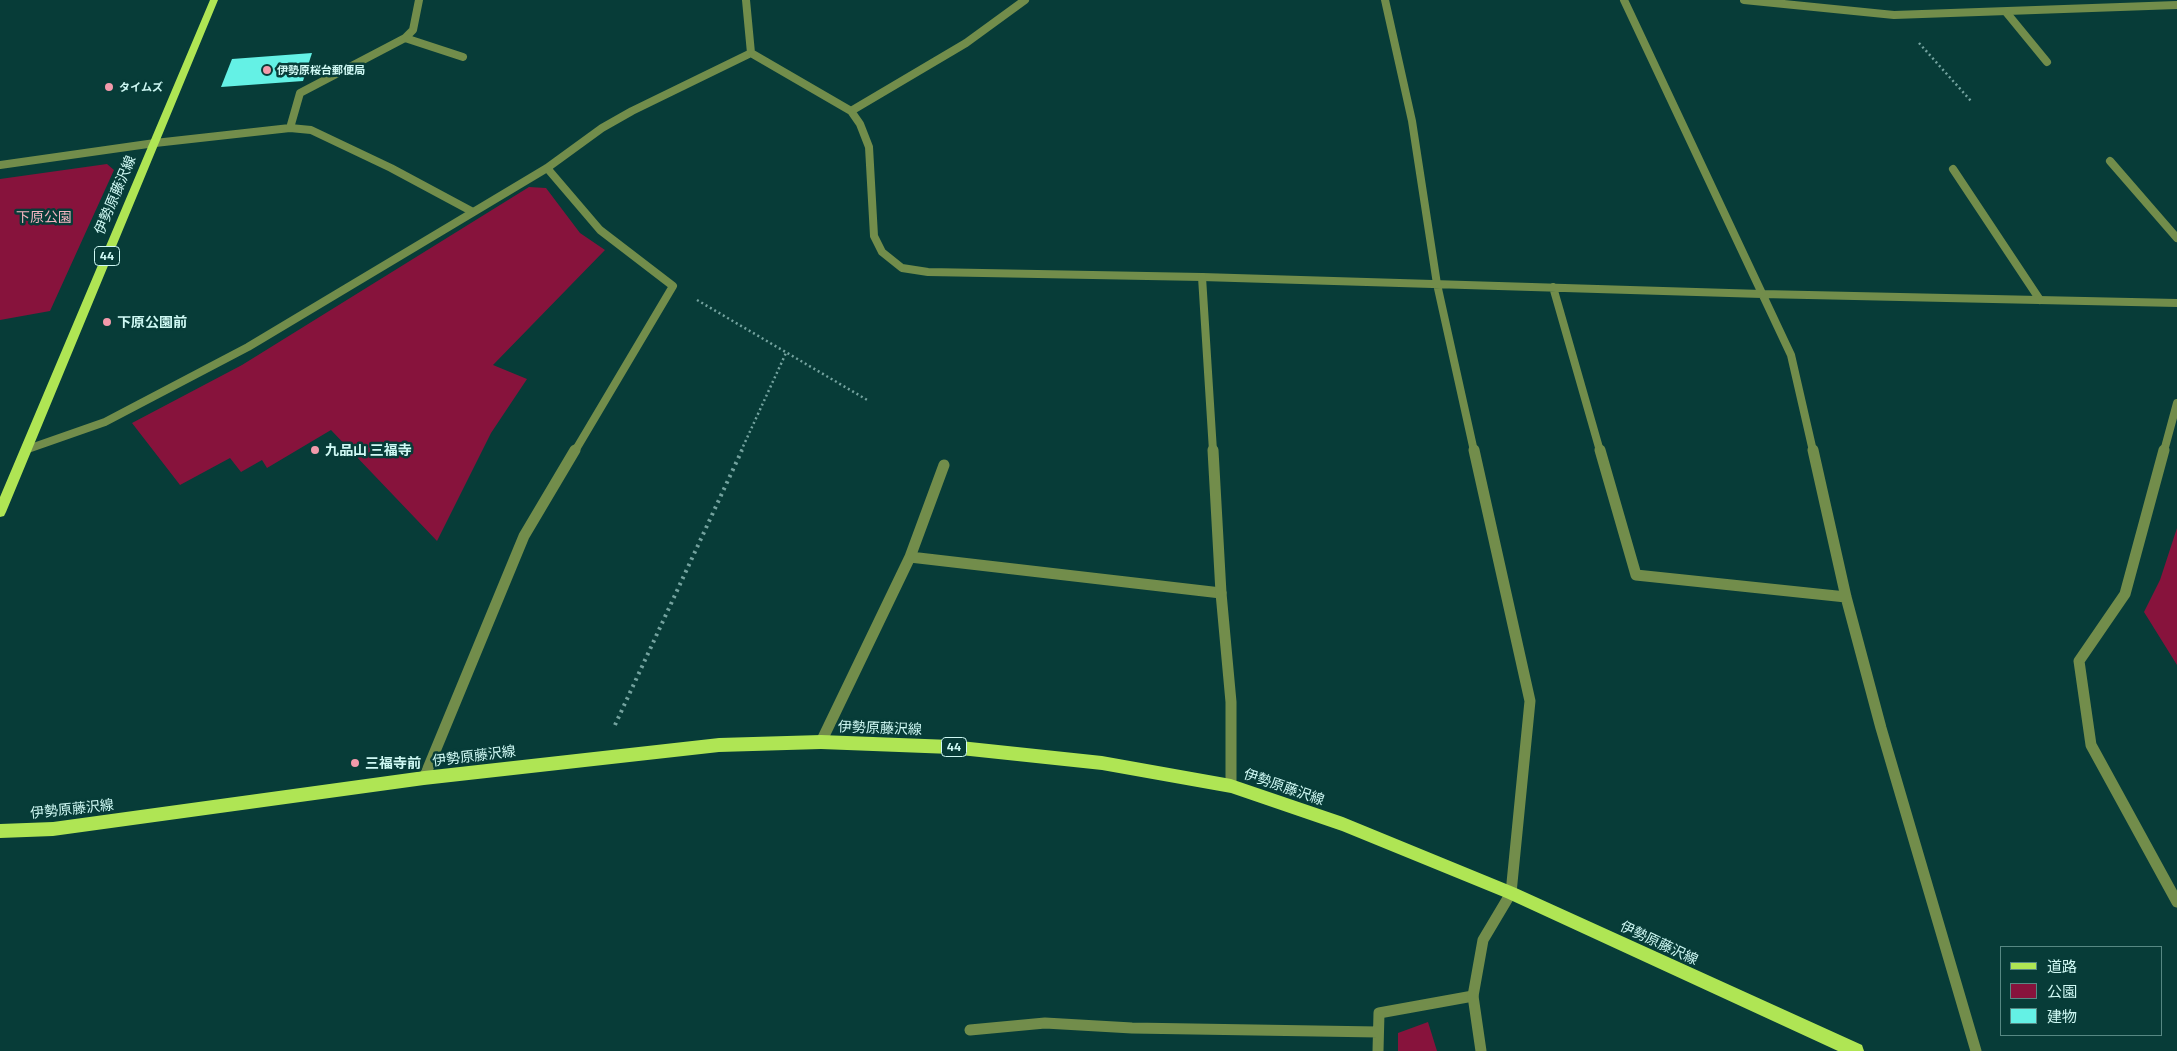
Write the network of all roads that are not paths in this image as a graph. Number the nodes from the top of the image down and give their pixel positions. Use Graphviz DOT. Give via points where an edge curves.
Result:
graph roads {
  1 [pos="214,0"];
  2 [pos="419,0"];
  3 [pos="746,0"];
  4 [pos="1025,0"];
  5 [pos="1385,0"];
  6 [pos="1624,0"];
  7 [pos="1744,0"];
  8 [pos="1798,2"];
  9 [pos="2177,5"];
  10 [pos="2006,12"];
  11 [pos="405,38"];
  12 [pos="751,53"];
  13 [pos="463,57"];
  14 [pos="2047,62"];
  15 [pos="851,111"];
  16 [pos="290,128"];
  17 [pos="155,144"];
  18 [pos="2110,161"];
  19 [pos="0,165"];
  20 [pos="547,168"];
  21 [pos="1953,170"];
  22 [pos="473,212"];
  23 [pos="2177,238"];
  24 [pos="1202,277"];
  25 [pos="1437,284"];
  26 [pos="1553,287"];
  27 [pos="1762,294"];
  28 [pos="2040,300"];
  29 [pos="2177,303"];
  30 [pos="2177,403"];
  31 [pos="25,450"];
  32 [pos="944,465"];
  33 [pos="0,512"];
  34 [pos="910,556"];
  35 [pos="1221,593"];
  36 [pos="1846,596"];
  37 [pos="821,742"];
  38 [pos="424,778"];
  39 [pos="1232,786"];
  40 [pos="0,831"];
  41 [pos="1511,894"];
  42 [pos="2177,902"];
  43 [pos="1473,996"];
  44 [pos="970,1030"];
  45 [pos="1378,1032"];
  46 [pos="1378,1051"];
  47 [pos="1481,1051"];
  48 [pos="1856,1051"];
  49 [pos="1976,1051"];
  1 -- 17 [label="main road, 伊勢原藤沢線 / 44"];
  2 -- 11 [label="street" via="413,30"];
  3 -- 12 [label="street"];
  4 -- 15 [label="street" via="966,43"];
  5 -- 25 [label="street" via="1412,121"];
  6 -- 27 [label="street"];
  7 -- 8 [label="street"];
  8 -- 10 [label="street" via="1894,15"];
  9 -- 10 [label="street"];
  10 -- 14 [label="street"];
  11 -- 13 [label="street"];
  11 -- 16 [label="street" via="300,93"];
  12 -- 15 [label="street"];
  12 -- 20 [label="street" via="632,111 602,128"];
  15 -- 24 [label="street" via="869,147 874,236 882,252 902,268 928,272"];
  16 -- 17 [label="street"];
  16 -- 22 [label="street" via="311,130"];
  17 -- 19 [label="street"];
  17 -- 31 [label="main road, 伊勢原藤沢線 / 44"];
  18 -- 23 [label="street"];
  20 -- 22 [label="street"];
  20 -- 38 [label="street" via="600,230 673,286 524,536"];
  21 -- 28 [label="street"];
  22 -- 31 [label="street" via="248,347 105,422"];
  24 -- 25 [label="street"];
  24 -- 35 [label="street"];
  25 -- 26 [label="street"];
  25 -- 41 [label="street" via="1530,701"];
  26 -- 27 [label="street"];
  26 -- 36 [label="street" via="1636,575"];
  27 -- 28 [label="street"];
  27 -- 36 [label="street" via="1791,355"];
  28 -- 29 [label="street"];
  30 -- 42 [label="street" via="2125,594 2079,662 2091,745"];
  31 -- 33 [label="main road, 伊勢原藤沢線 / 44"];
  32 -- 34 [label="street"];
  34 -- 35 [label="street"];
  34 -- 37 [label="street"];
  35 -- 39 [label="street" via="1231,702"];
  36 -- 49 [label="street" via="1881,728"];
  37 -- 38 [label="main road, 伊勢原藤沢線 / 44" via="719,745"];
  37 -- 39 [label="main road, 伊勢原藤沢線 / 44" via="951,747 1102,763"];
  38 -- 40 [label="main road, 伊勢原藤沢線 / 44" via="52,829"];
  39 -- 41 [label="main road, 伊勢原藤沢線 / 44" via="1343,824"];
  41 -- 43 [label="street" via="1483,940"];
  41 -- 48 [label="main road, 伊勢原藤沢線 / 44"];
  43 -- 45 [label="street" via="1379,1013"];
  43 -- 47 [label="street"];
  44 -- 45 [label="street" via="1045,1023 1132,1028"];
  45 -- 46 [label="street"];
}
